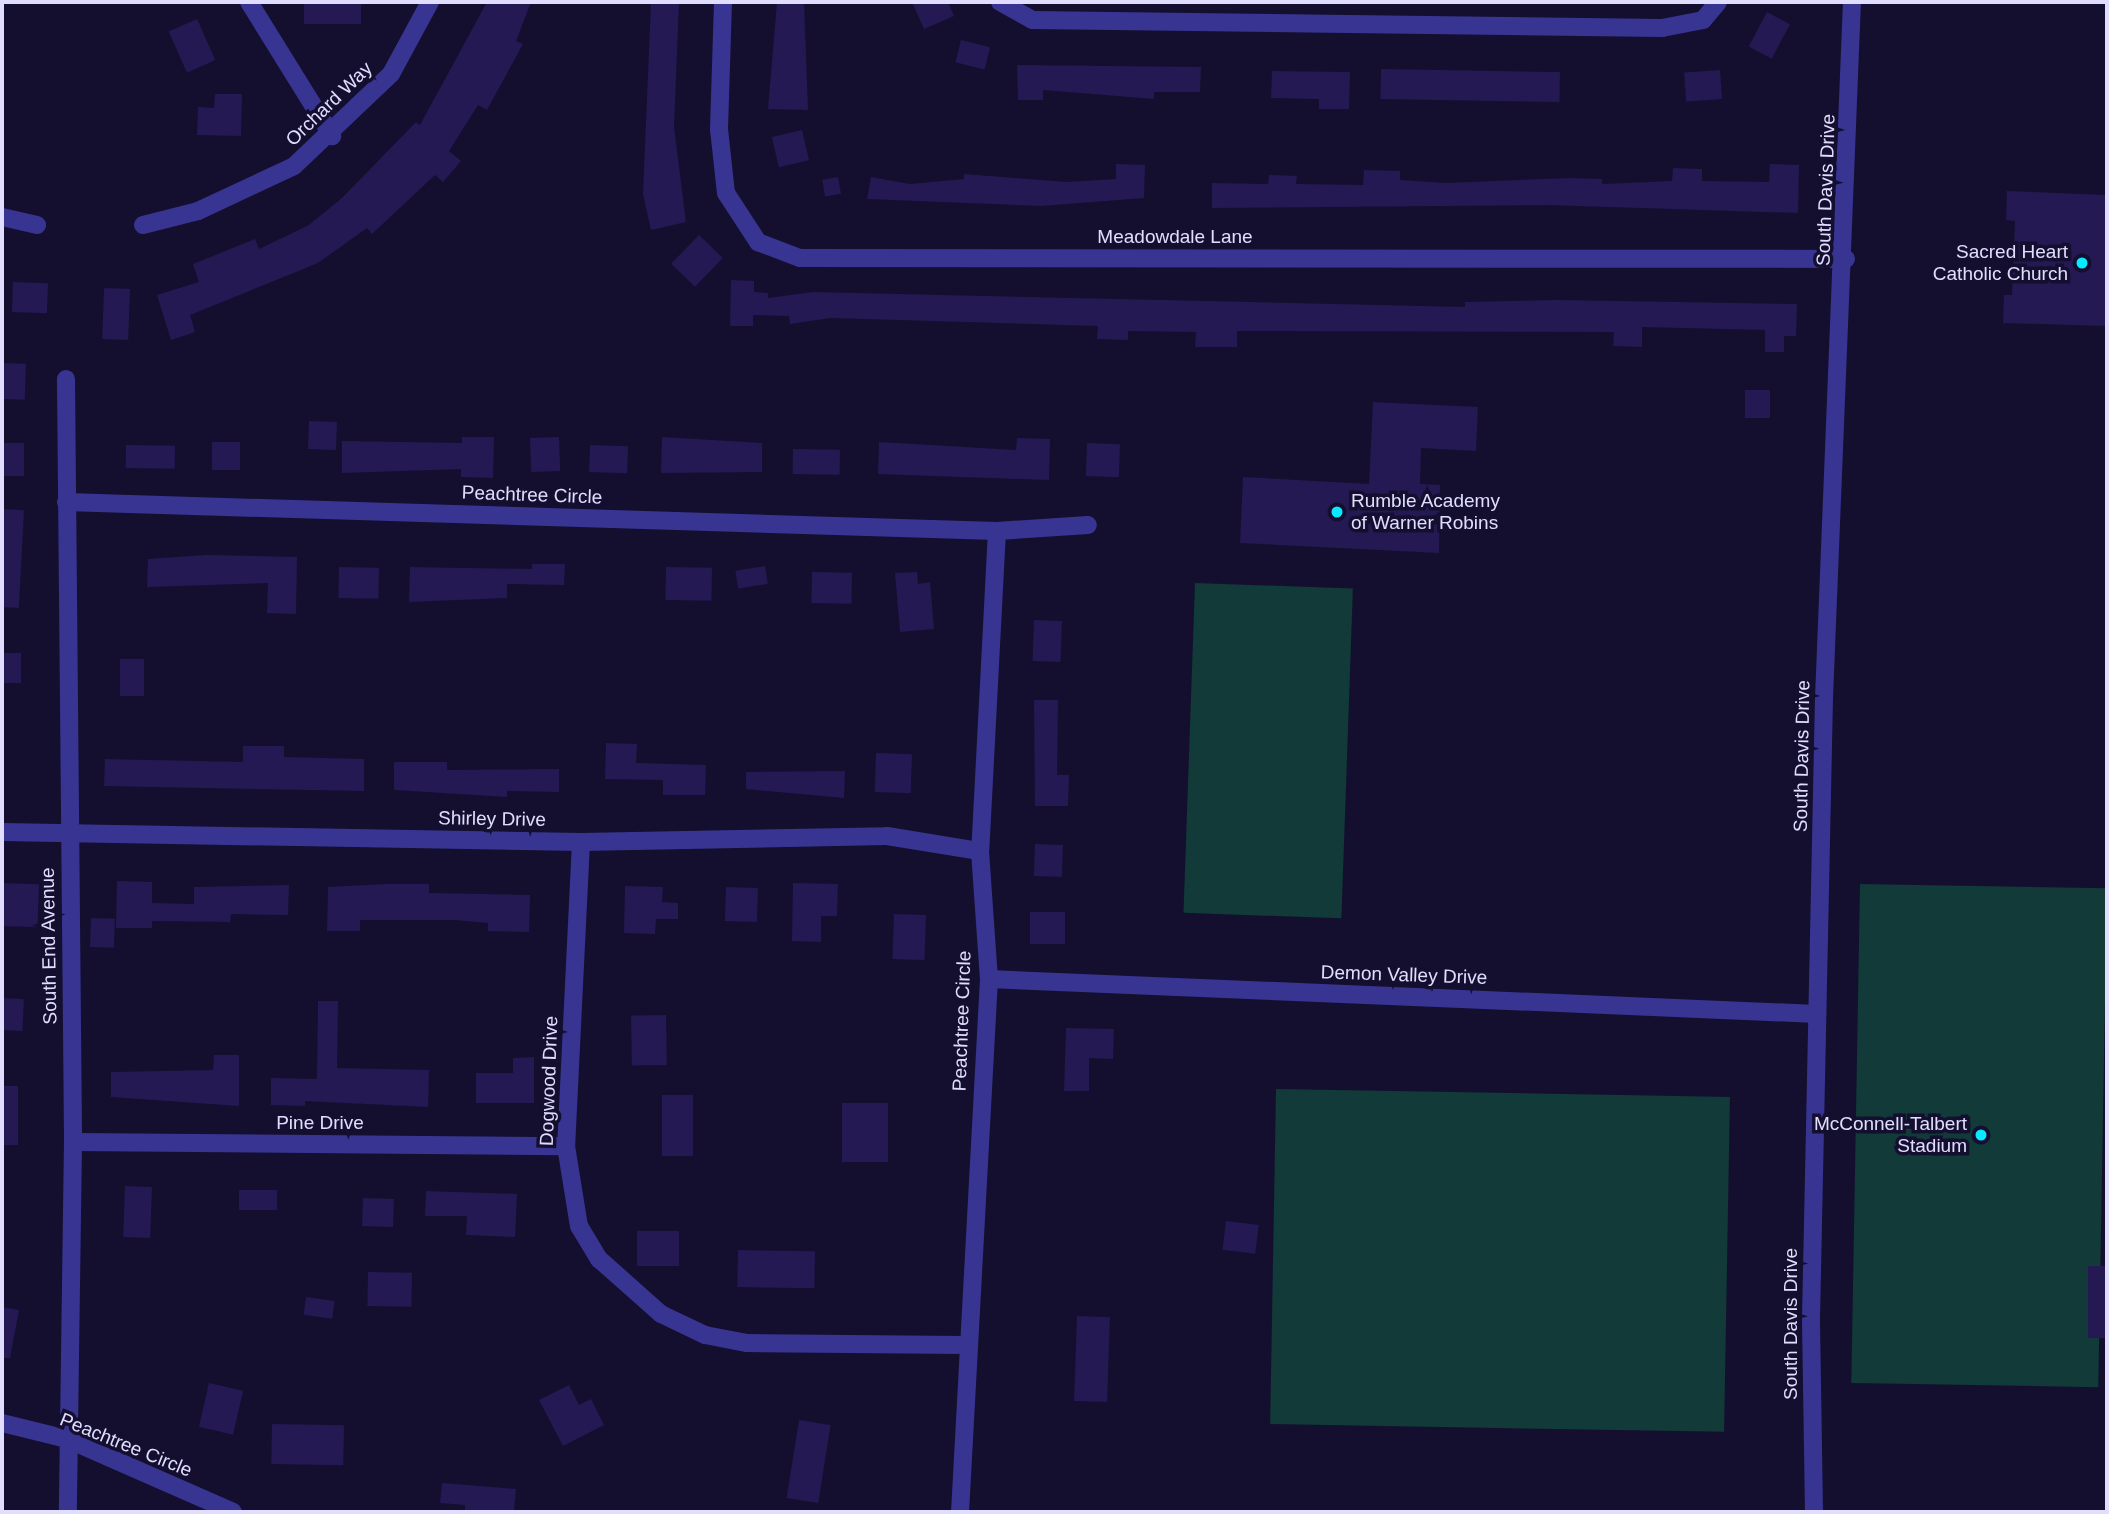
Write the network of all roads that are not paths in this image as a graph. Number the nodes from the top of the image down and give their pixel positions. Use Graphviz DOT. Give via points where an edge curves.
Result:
graph roads {
  1 [pos="249,2"];
  2 [pos="430,2"];
  3 [pos="723,2"];
  4 [pos="1000,2"];
  5 [pos="1718,2"];
  6 [pos="1852,2"];
  7 [pos="332,136"];
  8 [pos="2,217"];
  9 [pos="37,225"];
  10 [pos="143,225"];
  11 [pos="1846,259"];
  12 [pos="66,379"];
  13 [pos="66,502"];
  14 [pos="1088,525"];
  15 [pos="997,531"];
  16 [pos="2,832"];
  17 [pos="68,832"];
  18 [pos="581,842"];
  19 [pos="980,850"];
  20 [pos="989,979"];
  21 [pos="1817,1014"];
  22 [pos="73,1142"];
  23 [pos="566,1146"];
  24 [pos="965,1345"];
  25 [pos="2,1423"];
  26 [pos="66,1439"];
  27 [pos="68,1512"];
  28 [pos="233,1512"];
  29 [pos="960,1512"];
  30 [pos="1814,1512"];
  1 -- 7 [label="street"];
  2 -- 7 [label="street, Orchard Way" via="391,74"];
  3 -- 11 [label="street, Meadowdale Lane" via="719,129 726,193 738,220 758,242 800,258"];
  4 -- 5 [label="street" via="1031,20 1662,28 1703,20"];
  6 -- 11 [label="street, South Davis Drive"];
  7 -- 10 [label="street, Orchard Way" via="248,191"];
  8 -- 9 [label="street"];
  11 -- 21 [label="street, South Davis Drive" via="1830,514"];
  12 -- 13 [label="street, South End Avenue"];
  13 -- 15 [label="street, Peachtree Circle"];
  13 -- 17 [label="street, South End Avenue"];
  14 -- 15 [label="street, Peachtree Circle"];
  15 -- 19 [label="street, Peachtree Circle"];
  16 -- 17 [label="street, Shirley Drive"];
  17 -- 18 [label="street, Shirley Drive"];
  17 -- 22 [label="street, South End Avenue"];
  18 -- 19 [label="street, Shirley Drive" via="887,836"];
  18 -- 23 [label="street, Dogwood Drive"];
  19 -- 20 [label="street, Peachtree Circle"];
  20 -- 21 [label="street, Demon Valley Drive"];
  20 -- 24 [label="street, Peachtree Circle"];
  21 -- 30 [label="street, South Davis Drive"];
  22 -- 23 [label="street, Pine Drive"];
  22 -- 26 [label="street, South End Avenue"];
  23 -- 24 [label="street, Dogwood Drive" via="579,1226 620,1282 661,1314 705,1335 747,1343"];
  24 -- 29 [label="street, Peachtree Circle"];
  25 -- 26 [label="street, Peachtree Circle"];
  26 -- 27 [label="street, South End Avenue"];
  26 -- 28 [label="street, Peachtree Circle"];
}
